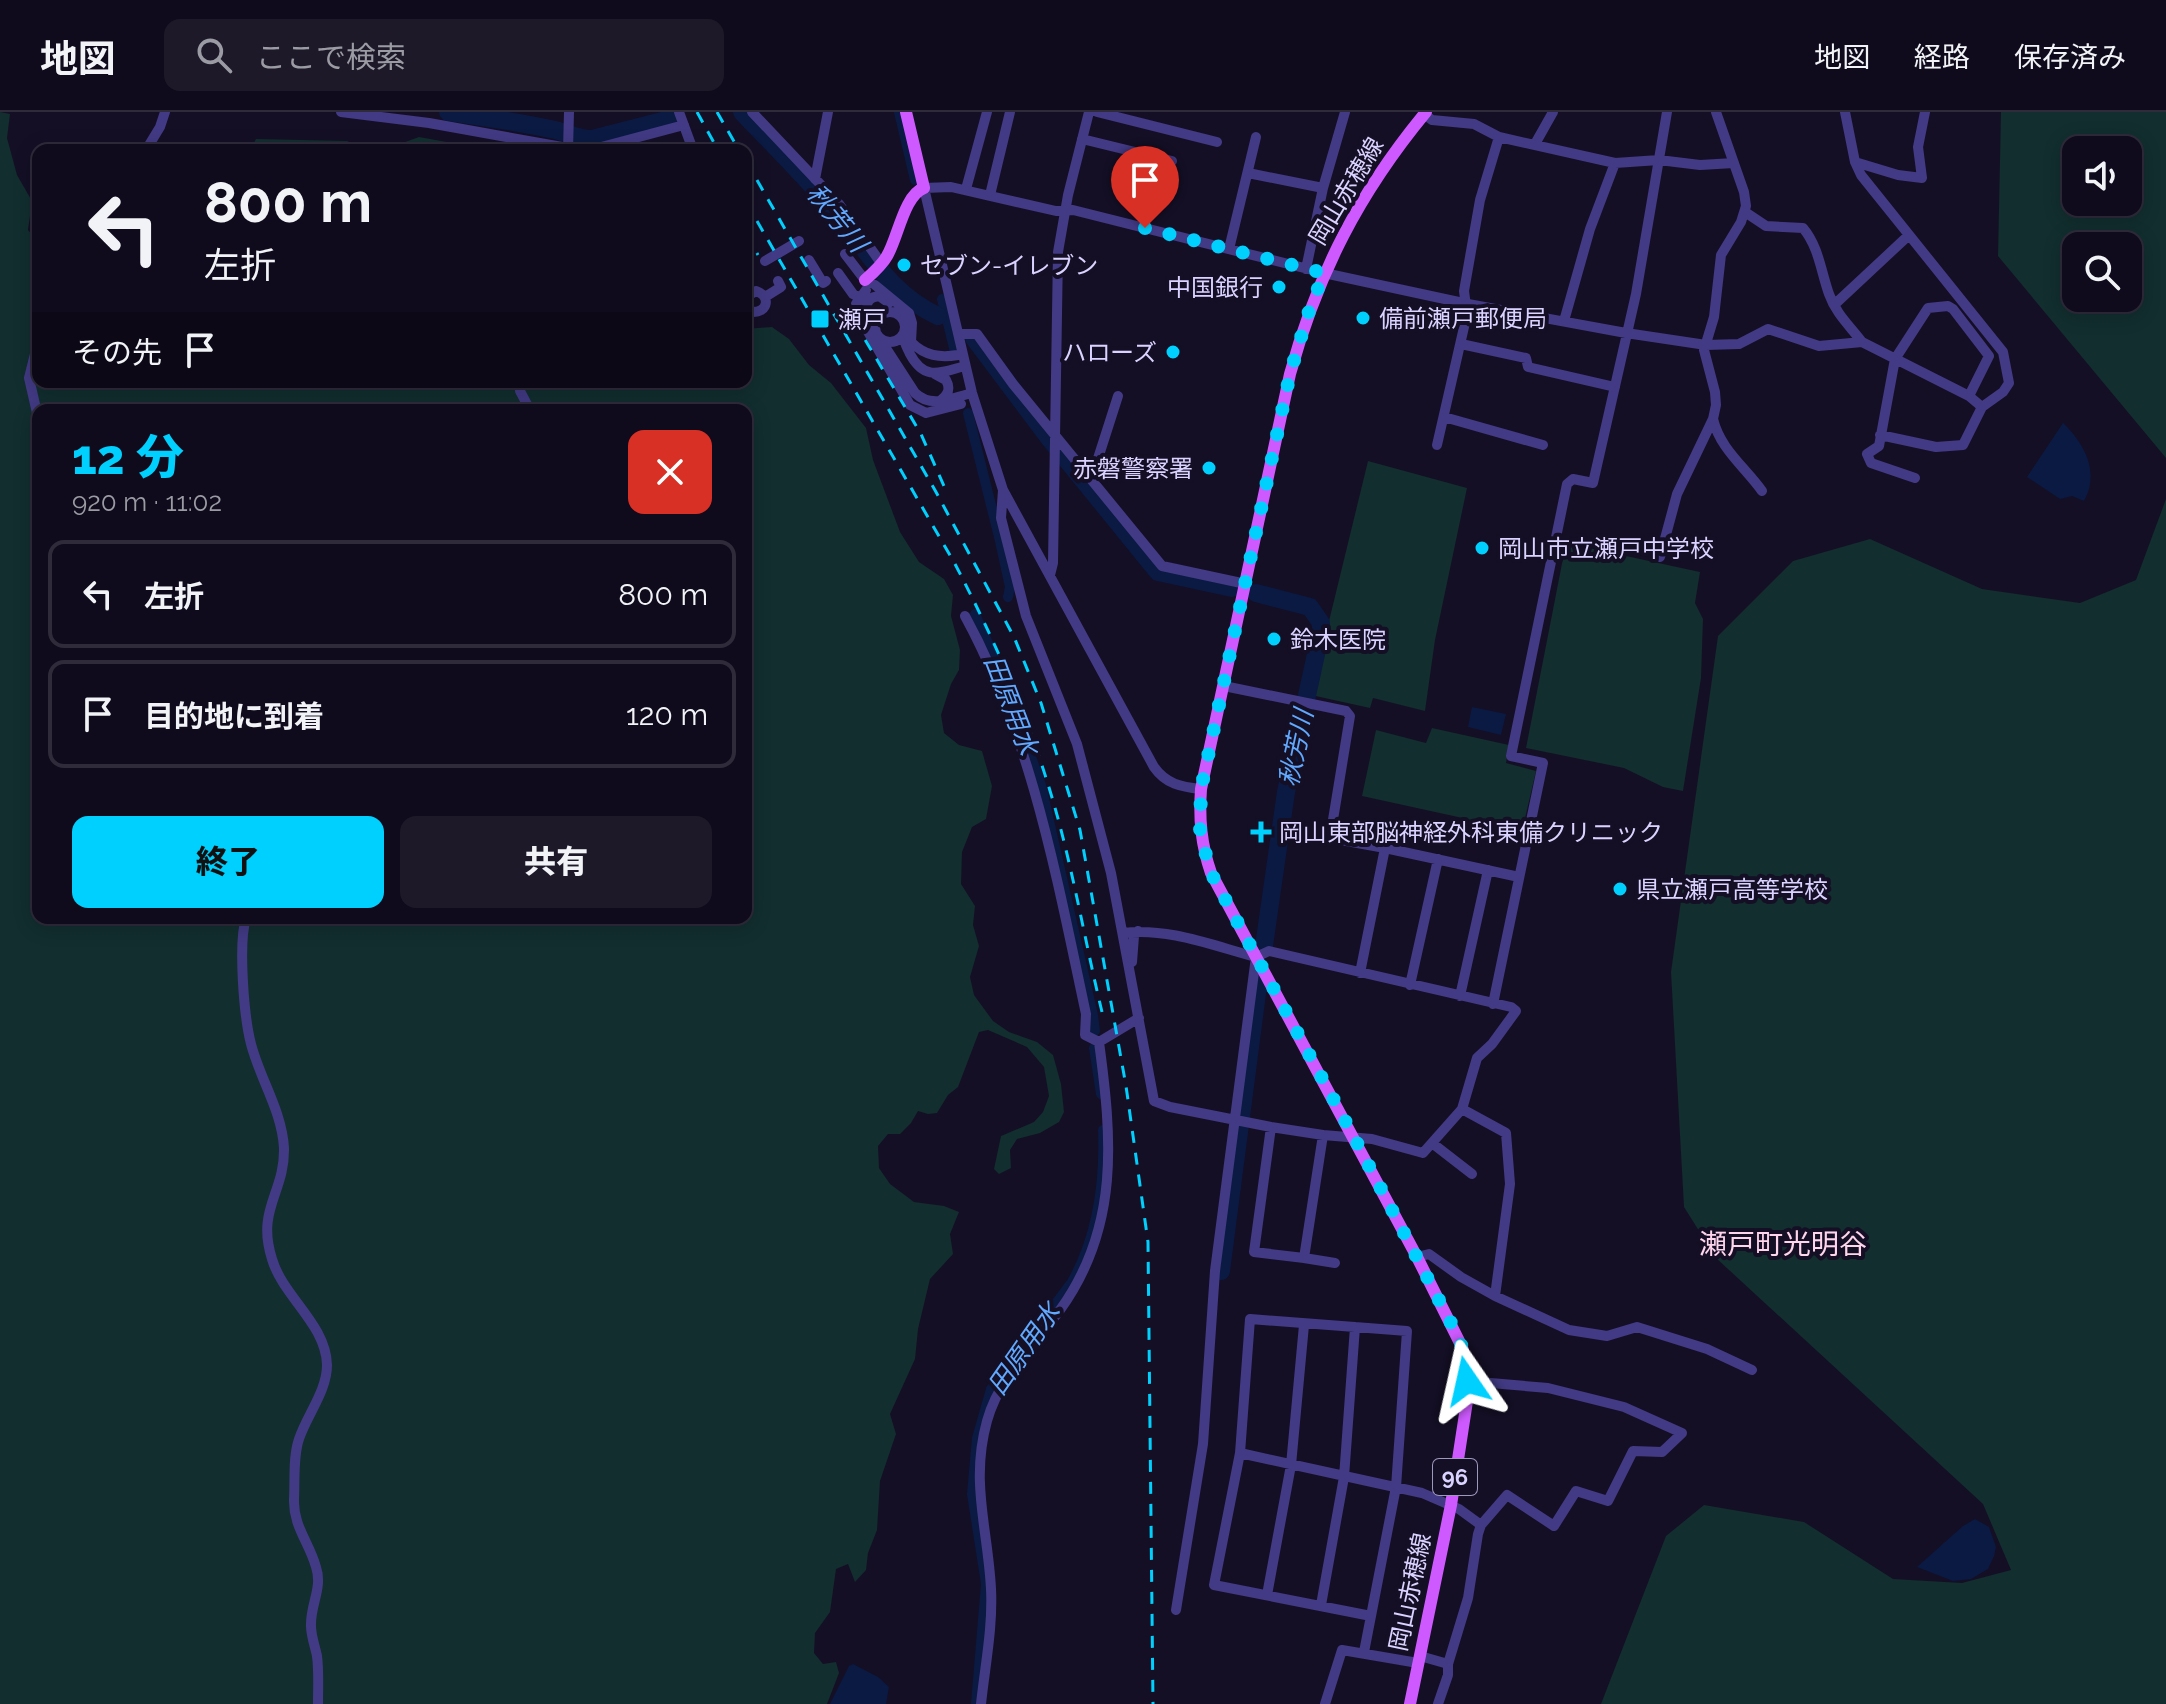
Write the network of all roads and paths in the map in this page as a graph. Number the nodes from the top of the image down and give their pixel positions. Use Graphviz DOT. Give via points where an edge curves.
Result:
graph roads {
  1 [pos="165,112"];
  2 [pos="341,112"];
  3 [pos="349,112"];
  4 [pos="569,112"];
  5 [pos="679,112"];
  6 [pos="752,112"];
  7 [pos="828,112"];
  8 [pos="906,112"];
  9 [pos="987,112"];
  10 [pos="1010,112"];
  11 [pos="1089,112"];
  12 [pos="1097,112"];
  13 [pos="1345,112"];
  14 [pos="1553,112"];
  15 [pos="1667,112"];
  16 [pos="1716,112"];
  17 [pos="1845,112"];
  18 [pos="1925,112"];
  19 [pos="1425,113"];
  20 [pos="684,125"];
  21 [pos="1256,137"];
  22 [pos="1499,137"];
  23 [pos="1082,139"];
  24 [pos="1217,142"];
  25 [pos="150,144"];
  26 [pos="548,144"];
  27 [pos="570,144"];
  28 [pos="613,144"];
  29 [pos="691,144"];
  30 [pos="1535,144"];
  31 [pos="1659,160"];
  32 [pos="1172,161"];
  33 [pos="1855,162"];
  34 [pos="1615,163"];
  35 [pos="1734,163"];
  36 [pos="1248,173"];
  37 [pos="815,179"];
  38 [pos="924,188"];
  39 [pos="1323,188"];
  40 [pos="966,189"];
  41 [pos="990,195"];
  42 [pos="1064,211"];
  43 [pos="1745,212"];
  44 [pos="1909,235"];
  45 [pos="799,241"];
  46 [pos="1229,249"];
  47 [pos="845,254"];
  48 [pos="809,260"];
  49 [pos="765,261"];
  50 [pos="881,263"];
  51 [pos="1306,269"];
  52 [pos="838,273"];
  53 [pos="1324,273"];
  54 [pos="778,281"];
  55 [pos="826,281"];
  56 [pos="869,287"];
  57 [pos="752,294"];
  58 [pos="752,295"];
  59 [pos="1468,304"];
  60 [pos="1834,305"];
  61 [pos="752,311"];
  62 [pos="898,313"];
  63 [pos="1564,321"];
  64 [pos="1626,333"];
  65 [pos="878,334"];
  66 [pos="904,334"];
  67 [pos="959,334"];
  68 [pos="1862,342"];
  69 [pos="1461,344"];
  70 [pos="1706,345"];
  71 [pos="958,355"];
  72 [pos="1895,359"];
  73 [pos="32,366"];
  74 [pos="965,366"];
  75 [pos="935,374"];
  76 [pos="1615,387"];
  77 [pos="972,393"];
  78 [pos="1118,396"];
  79 [pos="1969,396"];
  80 [pos="939,402"];
  81 [pos="35,404"];
  82 [pos="961,404"];
  83 [pos="1982,407"];
  84 [pos="1444,417"];
  85 [pos="1713,419"];
  86 [pos="1054,435"];
  87 [pos="1880,435"];
  88 [pos="1437,445"];
  89 [pos="1543,445"];
  90 [pos="1092,477"];
  91 [pos="1915,478"];
  92 [pos="1003,490"];
  93 [pos="1762,491"];
  94 [pos="1660,557"];
  95 [pos="1050,575"];
  96 [pos="1246,584"];
  97 [pos="965,616"];
  98 [pos="1224,686"];
  99 [pos="1201,789"];
  100 [pos="1385,848"];
  101 [pos="1438,859"];
  102 [pos="1488,870"];
  103 [pos="1519,877"];
  104 [pos="245,924"];
  105 [pos="1138,931"];
  106 [pos="1123,933"];
  107 [pos="1256,957"];
  108 [pos="1131,972"];
  109 [pos="1360,973"];
  110 [pos="1410,985"];
  111 [pos="1460,996"];
  112 [pos="1493,1004"];
  113 [pos="1139,1018"];
  114 [pos="1099,1042"];
  115 [pos="1462,1109"];
  116 [pos="1235,1119"];
  117 [pos="1271,1127"];
  118 [pos="1323,1135"];
  119 [pos="1355,1139"];
  120 [pos="1432,1143"];
  121 [pos="1472,1174"];
  122 [pos="1417,1257"];
  123 [pos="1304,1258"];
  124 [pos="1335,1263"];
  125 [pos="1495,1296"];
  126 [pos="1304,1325"];
  127 [pos="1355,1327"];
  128 [pos="1752,1370"];
  129 [pos="1467,1381"];
  130 [pos="1240,1453"];
  131 [pos="1291,1465"];
  132 [pos="1344,1477"];
  133 [pos="1396,1487"];
  134 [pos="1451,1505"];
  135 [pos="1481,1525"];
  136 [pos="1267,1595"];
  137 [pos="1321,1605"];
  138 [pos="1176,1610"];
  139 [pos="1371,1616"];
  140 [pos="1364,1652"];
  141 [pos="1419,1659"];
  142 [pos="1448,1664"];
  143 [pos="318,1704"];
  144 [pos="981,1704"];
  145 [pos="1325,1704"];
  146 [pos="1410,1704"];
  147 [pos="1438,1704"];
  1 -- 25 [label="street"];
  2 -- 3 [label="street"];
  3 -- 26 [label="street"];
  4 -- 27 [label="street"];
  5 -- 20 [label="street"];
  6 -- 37 [label="street"];
  7 -- 37 [label="street"];
  8 -- 38 [label="main road"];
  9 -- 40 [label="street"];
  10 -- 41 [label="street"];
  11 -- 23 [label="street"];
  12 -- 24 [label="street"];
  13 -- 39 [label="street"];
  14 -- 30 [label="street"];
  15 -- 31 [label="street"];
  16 -- 35 [label="street"];
  17 -- 33 [label="street"];
  18 -- 33 [label="street" via="1918,147 1922,178"];
  19 -- 22 [label="street" via="1432,120 1474,124"];
  19 -- 53 [label="main road, 岡山赤穂線 / 96" via="1373,182"];
  20 -- 28 [label="street"];
  20 -- 29 [label="street"];
  21 -- 36 [label="street"];
  22 -- 30 [label="street"];
  22 -- 59 [label="street" via="1480,200 1464,291"];
  23 -- 32 [label="street"];
  23 -- 42 [label="street"];
  30 -- 34 [label="street"];
  31 -- 34 [label="street"];
  31 -- 35 [label="street"];
  31 -- 64 [label="street"];
  33 -- 44 [label="street"];
  34 -- 63 [label="street"];
  35 -- 43 [label="street"];
  36 -- 39 [label="street"];
  36 -- 46 [label="street"];
  37 -- 50 [label="street"];
  38 -- 40 [label="street"];
  38 -- 50 [label="main road" via="912,198"];
  38 -- 67 [label="street"];
  39 -- 51 [label="street"];
  40 -- 41 [label="street"];
  41 -- 42 [label="street"];
  42 -- 46 [label="street"];
  42 -- 86 [label="street" via="1056,280"];
  43 -- 60 [label="street" via="1766,226 1803,228"];
  43 -- 70 [label="street" via="1721,255"];
  44 -- 60 [label="street"];
  44 -- 83 [label="street" via="2003,352 2009,383"];
  45 -- 49 [label="street"];
  46 -- 51 [label="street"];
  47 -- 56 [label="street"];
  48 -- 55 [label="street"];
  50 -- 56 [label="main road"];
  51 -- 53 [label="street"];
  52 -- 56 [label="street" via="853,294"];
  53 -- 59 [label="street"];
  53 -- 96 [label="main road, 岡山赤穂線 / 96" via="1290,374"];
  54 -- 57 [label="street" via="781,287"];
  56 -- 62 [label="street"];
  56 -- 65 [label="street" via="866,306"];
  56 -- 71 [label="street" via="909,313 915,347 939,358"];
  56 -- 82 [label="street" via="856,304 859,316 910,405 926,413"];
  58 -- 61 [label="street" via="766,304 760,312"];
  59 -- 63 [label="street"];
  59 -- 69 [label="street"];
  60 -- 68 [label="street"];
  62 -- 65 [label="street" via="880,316"];
  62 -- 66 [label="street" via="906,325"];
  63 -- 64 [label="street"];
  64 -- 70 [label="street"];
  64 -- 76 [label="street"];
  65 -- 66 [label="street" via="893,342"];
  65 -- 80 [label="street" via="915,393"];
  66 -- 75 [label="street" via="914,362"];
  67 -- 74 [label="street"];
  67 -- 86 [label="street" via="977,334"];
  68 -- 70 [label="street" via="1819,346 1768,329 1739,344"];
  68 -- 72 [label="street"];
  69 -- 76 [label="street" via="1526,358 1528,367"];
  69 -- 84 [label="street"];
  70 -- 85 [label="street" via="1716,405"];
  72 -- 79 [label="street"];
  72 -- 79 [label="street" via="1928,308 1948,306 1989,356"];
  72 -- 87 [label="street"];
  73 -- 81 [label="street"];
  74 -- 75 [label="street"];
  74 -- 77 [label="street"];
  75 -- 80 [label="street" via="949,388"];
  76 -- 103 [label="street" via="1593,483 1573,479 1567,484 1511,756 1543,763"];
  77 -- 80 [label="street"];
  77 -- 92 [label="street"];
  78 -- 90 [label="street"];
  79 -- 83 [label="street"];
  83 -- 87 [label="street" via="1963,445 1936,447"];
  84 -- 88 [label="street"];
  84 -- 89 [label="street"];
  85 -- 93 [label="street" via="1719,437"];
  85 -- 94 [label="street" via="1677,494"];
  86 -- 90 [label="street"];
  86 -- 95 [label="street"];
  87 -- 91 [label="street" via="1879,446 1867,454 1871,463"];
  90 -- 96 [label="street" via="1162,566"];
  92 -- 95 [label="street"];
  92 -- 106 [label="street" via="1001,518 1026,616 1077,744"];
  95 -- 99 [label="street" via="1161,777"];
  96 -- 98 [label="main road, 岡山赤穂線 / 96"];
  97 -- 114 [label="street" via="1018,736 1072,950 1086,1014 1085,1035"];
  98 -- 99 [label="main road, 岡山赤穂線 / 96"];
  98 -- 100 [label="street" via="1346,711 1350,716 1330,838"];
  99 -- 107 [label="main road, 岡山赤穂線 / 96" via="1200,833 1211,873"];
  100 -- 101 [label="street"];
  100 -- 109 [label="street"];
  101 -- 102 [label="street"];
  101 -- 110 [label="street"];
  102 -- 103 [label="street"];
  102 -- 111 [label="street"];
  103 -- 112 [label="street"];
  104 -- 143 [label="street" via="251,1044 284,1146 280,1181 267,1213 266,1241 281,1281 313,1325 327,1365 299,1439 294,1502 296,1524 319,1584 310,1621"];
  105 -- 106 [label="street"];
  105 -- 107 [label="street"];
  105 -- 108 [label="street"];
  106 -- 108 [label="street"];
  107 -- 109 [label="street" via="1269,951"];
  107 -- 116 [label="street"];
  107 -- 119 [label="main road, 岡山赤穂線 / 96"];
  108 -- 113 [label="street"];
  109 -- 110 [label="street"];
  110 -- 111 [label="street"];
  111 -- 112 [label="street"];
  112 -- 115 [label="street" via="1516,1011 1477,1058"];
  113 -- 114 [label="street"];
  113 -- 116 [label="street" via="1154,1101"];
  114 -- 144 [label="street" via="1108,1102 1109,1174 1095,1242 1076,1287 1000,1387 979,1459 992,1606"];
  115 -- 120 [label="street"];
  115 -- 125 [label="street" via="1506,1133 1510,1184"];
  116 -- 117 [label="street"];
  116 -- 138 [label="street" via="1215,1271 1203,1444"];
  117 -- 118 [label="street"];
  117 -- 123 [label="street" via="1254,1252"];
  118 -- 119 [label="street"];
  118 -- 123 [label="street"];
  119 -- 120 [label="street" via="1423,1153"];
  119 -- 122 [label="main road, 岡山赤穂線 / 96"];
  120 -- 121 [label="street"];
  122 -- 125 [label="street" via="1429,1254"];
  122 -- 129 [label="main road, 岡山赤穂線 / 96" via="1462,1347"];
  123 -- 124 [label="street"];
  125 -- 128 [label="street" via="1569,1330 1607,1336 1637,1327"];
  126 -- 127 [label="street"];
  126 -- 130 [label="street" via="1250,1319"];
  126 -- 131 [label="street"];
  127 -- 132 [label="street"];
  127 -- 133 [label="street" via="1407,1331"];
  129 -- 134 [label="main road, 岡山赤穂線 / 96"];
  129 -- 135 [label="street" via="1548,1388 1624,1407 1682,1433 1662,1452 1633,1451 1608,1501 1576,1491 1554,1526 1507,1495"];
  130 -- 131 [label="street"];
  130 -- 136 [label="street" via="1214,1585"];
  131 -- 132 [label="street"];
  131 -- 136 [label="street"];
  132 -- 133 [label="street"];
  132 -- 137 [label="street"];
  133 -- 134 [label="street"];
  133 -- 139 [label="street"];
  134 -- 135 [label="street"];
  134 -- 141 [label="main road, 岡山赤穂線 / 96"];
  135 -- 142 [label="street" via="1468,1598"];
  136 -- 137 [label="street"];
  137 -- 139 [label="street"];
  139 -- 140 [label="street"];
  140 -- 141 [label="street"];
  140 -- 145 [label="street" via="1342,1650"];
  141 -- 142 [label="street"];
  141 -- 146 [label="main road, 岡山赤穂線 / 96"];
  142 -- 147 [label="street"];
}
